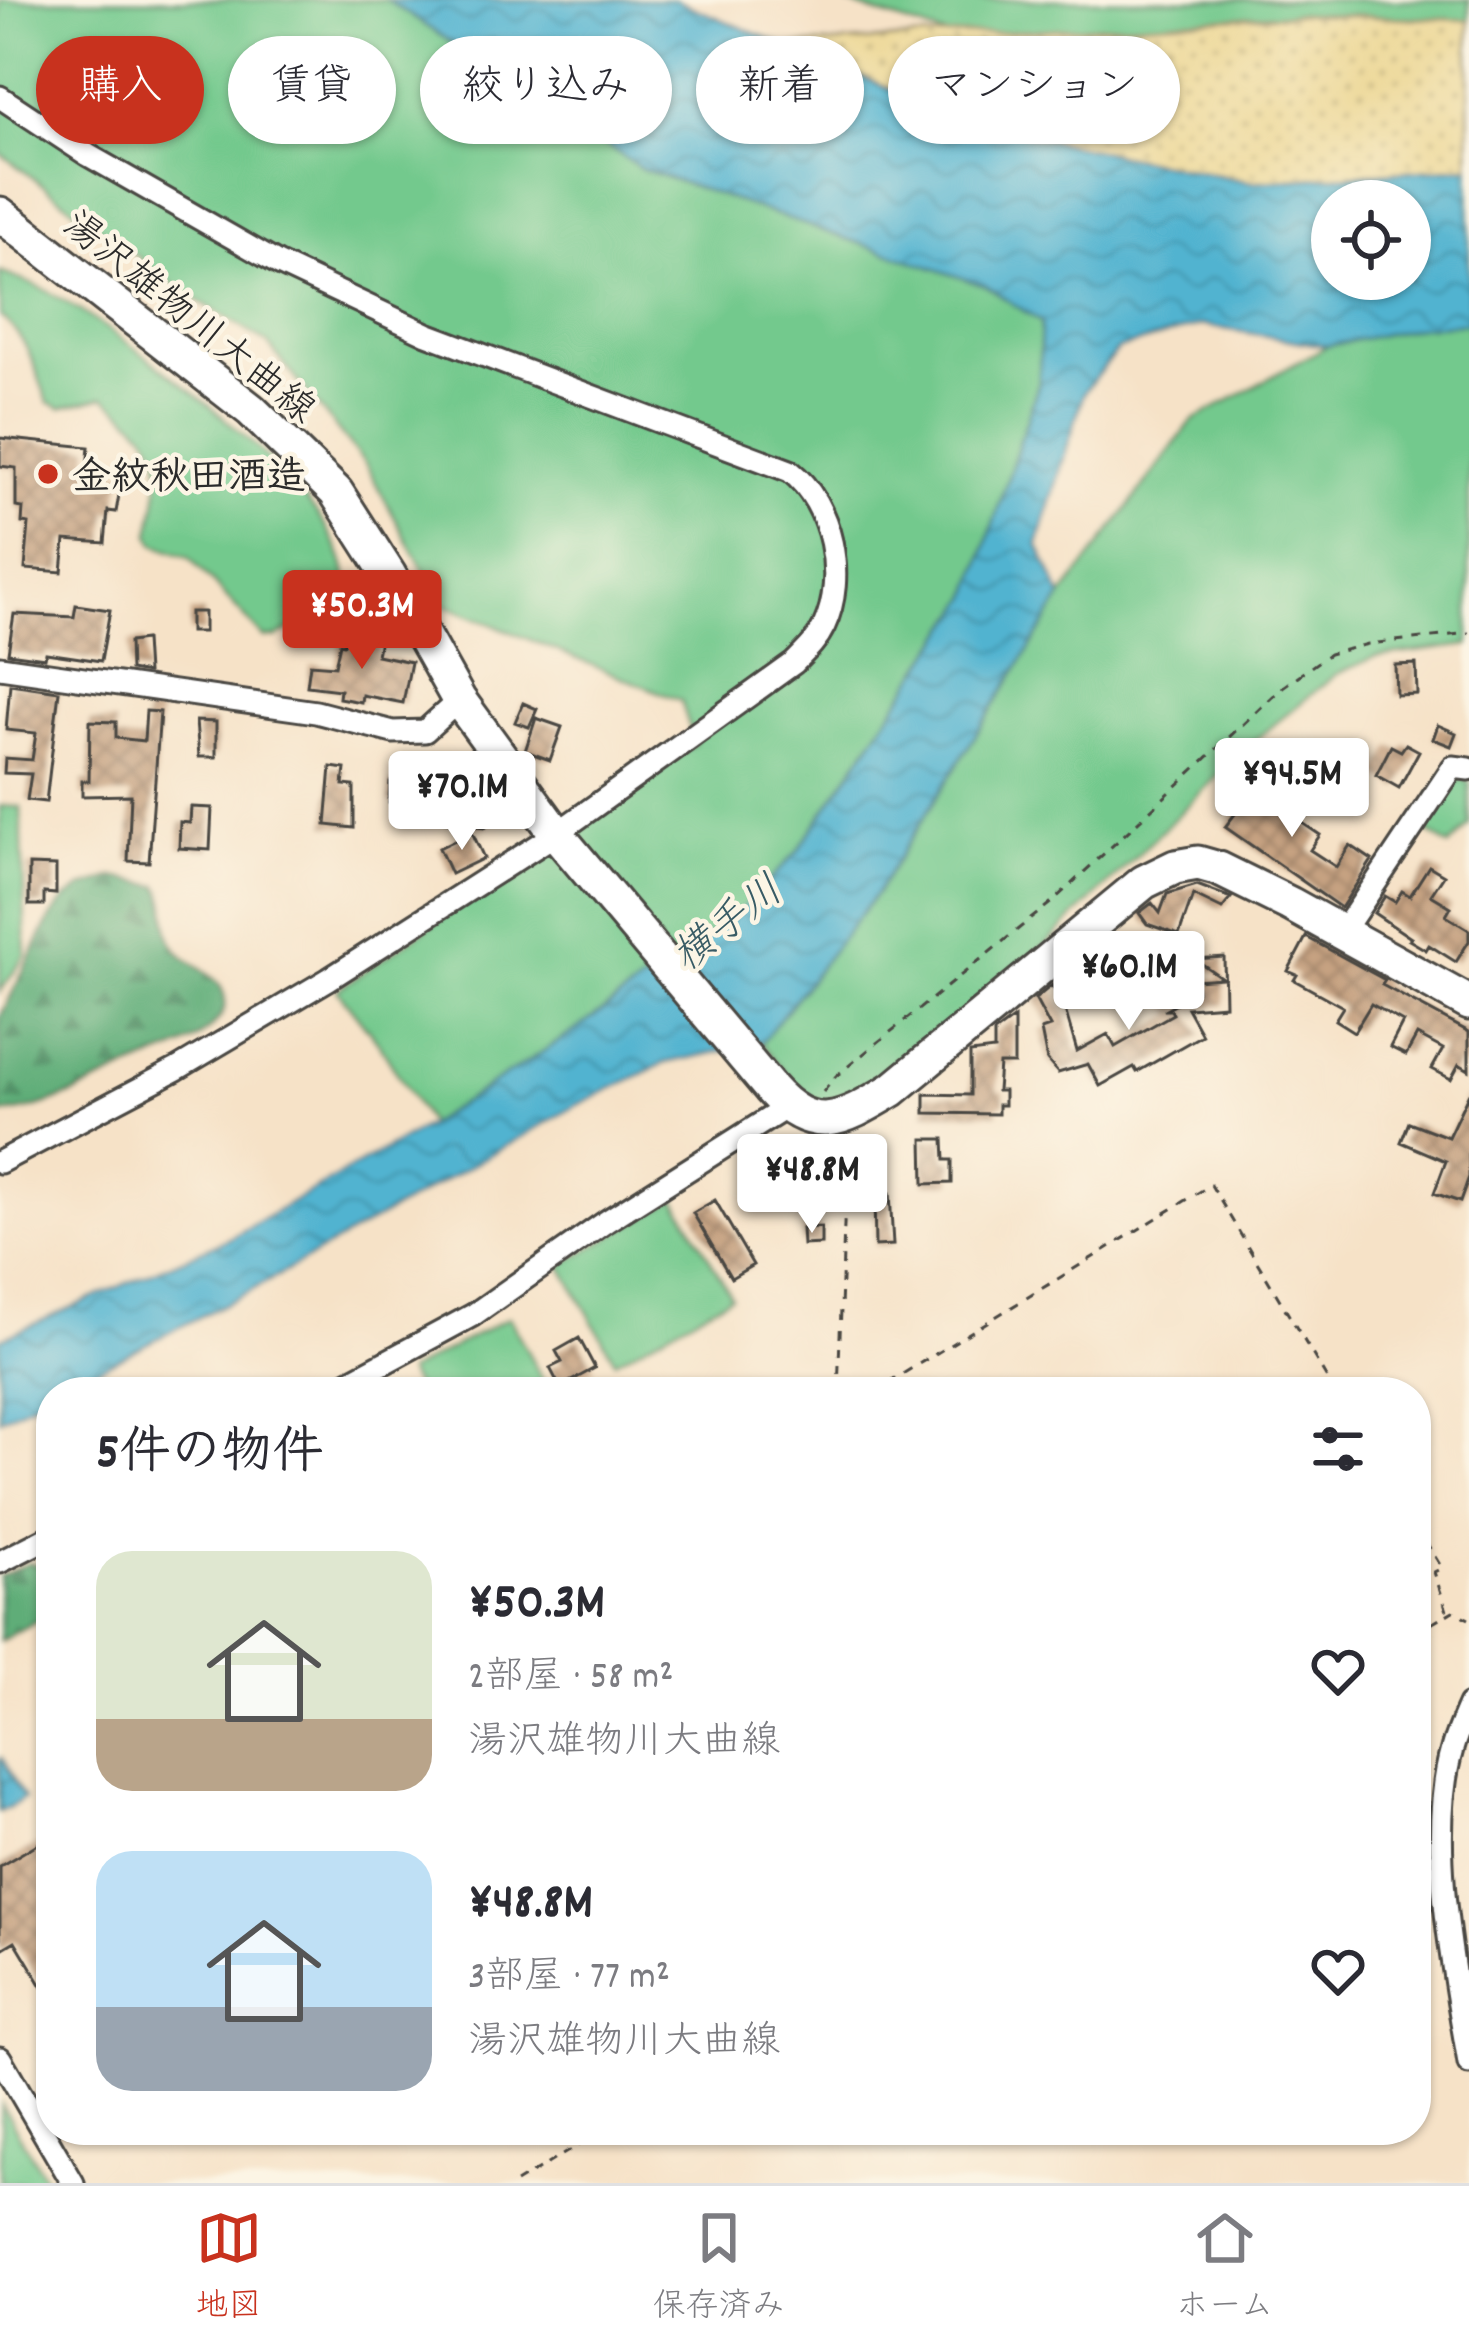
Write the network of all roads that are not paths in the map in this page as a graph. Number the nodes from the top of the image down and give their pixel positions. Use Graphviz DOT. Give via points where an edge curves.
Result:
graph roads {
  1 [pos="0,97"];
  2 [pos="0,214"];
  3 [pos="0,668"];
  4 [pos="459,700"];
  5 [pos="1469,769"];
  6 [pos="558,836"];
  7 [pos="1342,933"];
  8 [pos="1469,1003"];
  9 [pos="787,1104"];
  10 [pos="0,1162"];
  11 [pos="358,1377"];
  12 [pos="36,1544"];
  13 [pos="0,1562"];
  14 [pos="1469,1705"];
  15 [pos="0,2057"];
  16 [pos="1469,2063"];
  17 [pos="36,2118"];
  18 [pos="52,2145"];
  19 [pos="74,2183"];
  1 -- 6 [label="street" via="300,274 427,334 790,471 808,485 833,559 831,605 813,644"];
  2 -- 4 [label="main road, 湯沢雄物川大曲線" via="251,410 336,492"];
  3 -- 4 [label="street" via="316,712 393,732 424,731"];
  4 -- 6 [label="main road, 湯沢雄物川大曲線"];
  5 -- 7 [label="street" via="1453,767"];
  6 -- 9 [label="main road, 湯沢雄物川大曲線"];
  6 -- 10 [label="street" via="178,1069"];
  7 -- 8 [label="main road"];
  7 -- 9 [label="main road" via="1219,869 1175,866 1144,882 892,1090 848,1117 823,1120"];
  9 -- 11 [label="street" via="472,1316"];
  12 -- 13 [label="street"];
  14 -- 16 [label="street" via="1452,1750 1442,1841"];
  15 -- 17 [label="street"];
  18 -- 19 [label="street"];
}
